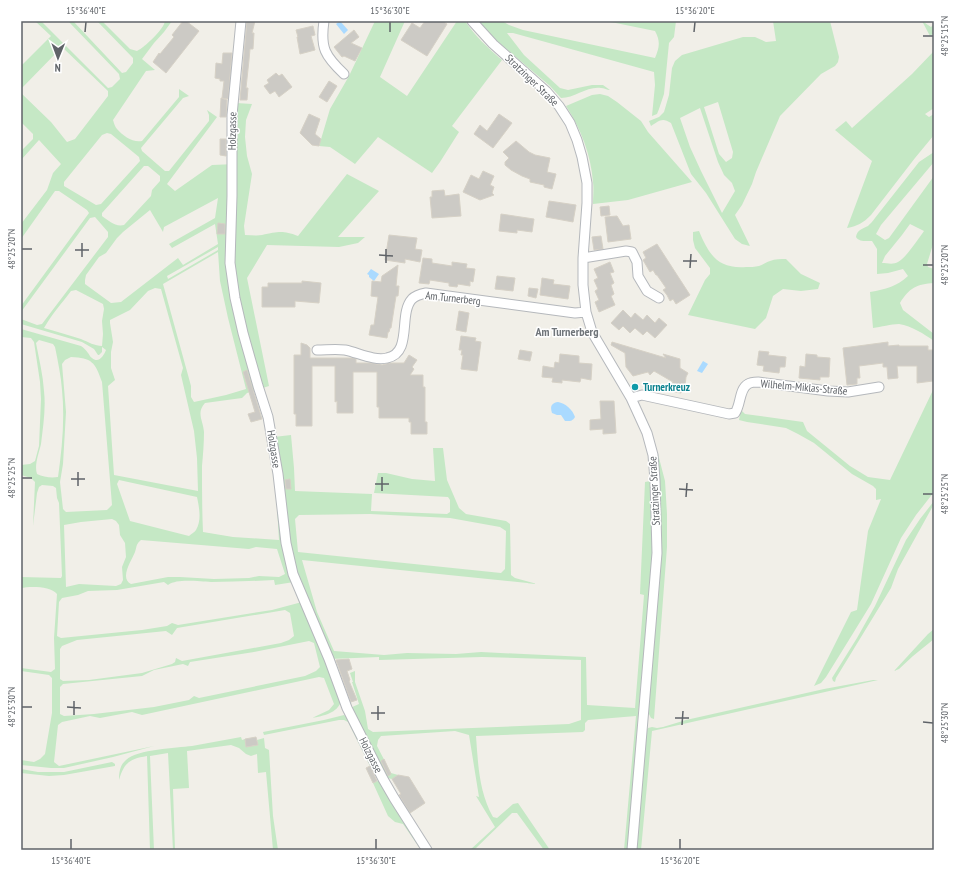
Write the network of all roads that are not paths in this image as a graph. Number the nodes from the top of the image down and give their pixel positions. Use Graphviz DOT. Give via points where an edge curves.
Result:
graph roads {
  1 [pos="241,21"];
  2 [pos="324,21"];
  3 [pos="472,21"];
  4 [pos="344,74"];
  5 [pos="583,258"];
  6 [pos="659,298"];
  7 [pos="586,312"];
  8 [pos="317,350"];
  9 [pos="879,387"];
  10 [pos="631,398"];
  11 [pos="427,850"];
  12 [pos="632,850"];
  1 -- 11 [label="street, Holzgasse" via="232,114 230,263 243,333 268,416 286,543 293,574 347,708 387,785"];
  2 -- 4 [label="street" via="323,43 326,53"];
  3 -- 5 [label="street, Stratzinger Straße" via="493,44 546,90 570,123 582,157 587,183"];
  5 -- 6 [label="street" via="632,252 638,262 638,276 647,291"];
  5 -- 7 [label="street, Stratzinger Straße"];
  7 -- 8 [label="street, Am Turnerberg" via="575,313 426,293 412,298 409,303 402,345 397,353 388,358 344,350"];
  7 -- 10 [label="street, Stratzinger Straße" via="592,332"];
  9 -- 10 [label="street, Wilhelm-Miklas-Straße" via="841,392 749,383 743,389 738,409 735,413 729,414 651,396"];
  10 -- 12 [label="street, Stratzinger Straße" via="647,432 653,454 657,553"];
}
